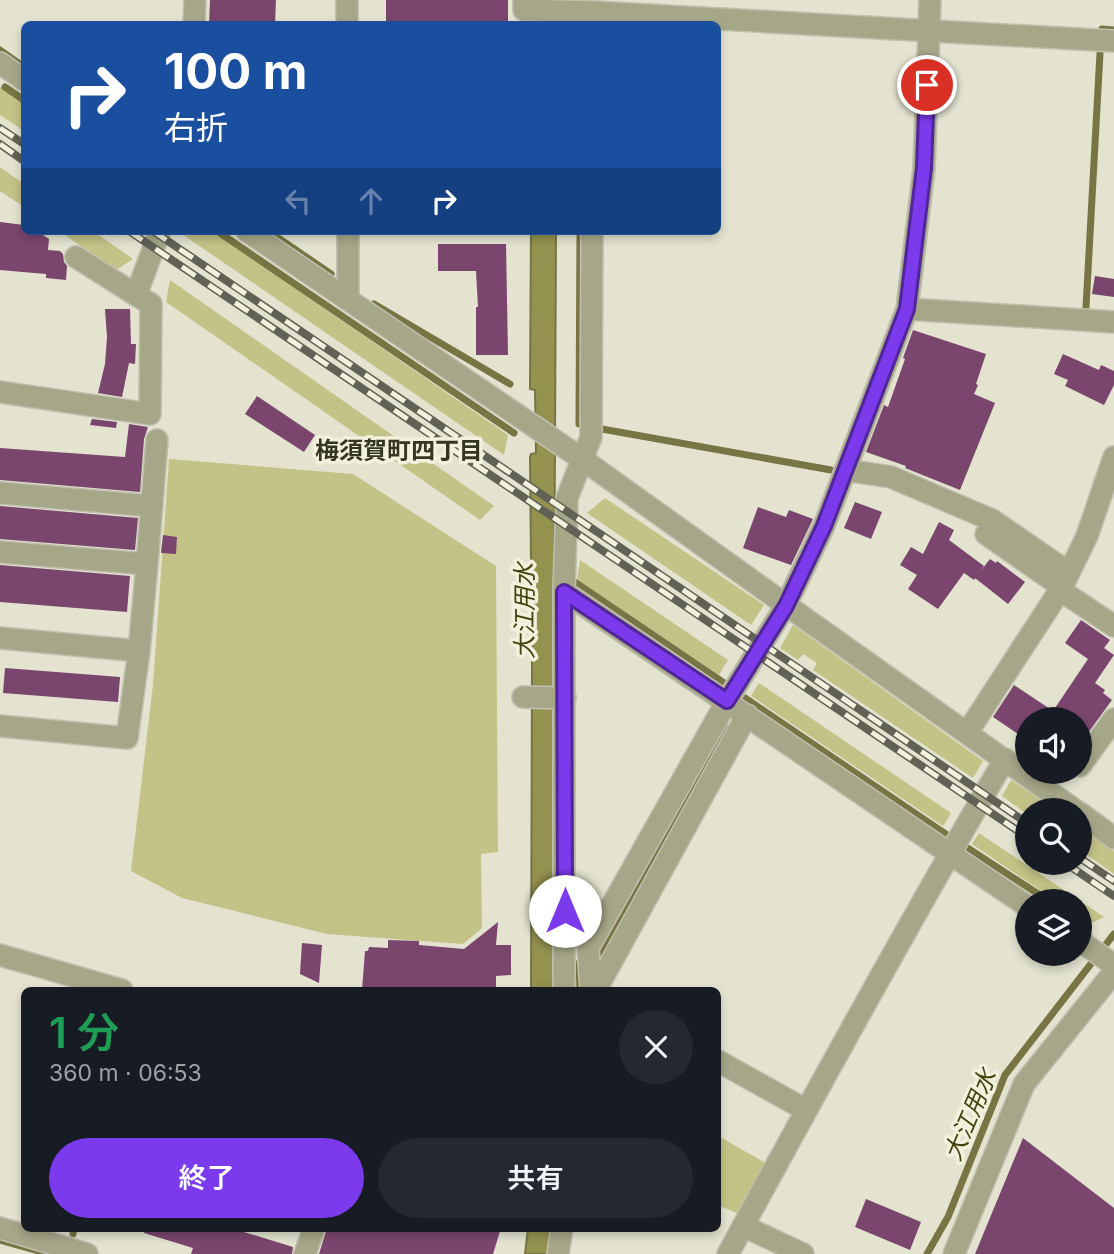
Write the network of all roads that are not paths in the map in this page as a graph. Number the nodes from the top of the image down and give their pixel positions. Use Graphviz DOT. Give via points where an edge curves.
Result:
graph roads {
  1 [pos="195,0"];
  2 [pos="347,0"];
  3 [pos="930,0"];
  4 [pos="526,5"];
  5 [pos="594,12"];
  6 [pos="194,21"];
  7 [pos="347,21"];
  8 [pos="929,30"];
  9 [pos="1114,41"];
  10 [pos="0,63"];
  11 [pos="21,78"];
  12 [pos="158,235"];
  13 [pos="253,235"];
  14 [pos="348,235"];
  15 [pos="592,235"];
  16 [pos="76,257"];
  17 [pos="136,295"];
  18 [pos="348,300"];
  19 [pos="907,309"];
  20 [pos="1114,322"];
  21 [pos="0,392"];
  22 [pos="157,440"];
  23 [pos="1114,457"];
  24 [pos="582,459"];
  25 [pos="843,475"];
  26 [pos="0,493"];
  27 [pos="152,506"];
  28 [pos="0,552"];
  29 [pos="147,564"];
  30 [pos="1064,583"];
  31 [pos="564,592"];
  32 [pos="786,606"];
  33 [pos="1114,626"];
  34 [pos="0,638"];
  35 [pos="139,651"];
  36 [pos="525,697"];
  37 [pos="563,698"];
  38 [pos="727,701"];
  39 [pos="747,715"];
  40 [pos="1114,719"];
  41 [pos="0,726"];
  42 [pos="967,733"];
  43 [pos="1092,749"];
  44 [pos="1006,759"];
  45 [pos="1067,784"];
  46 [pos="1057,797"];
  47 [pos="1092,822"];
  48 [pos="1114,838"];
  49 [pos="950,853"];
  50 [pos="1015,898"];
  51 [pos="1092,950"];
  52 [pos="0,955"];
  53 [pos="1112,966"];
  54 [pos="111,987"];
  55 [pos="565,987"];
  56 [pos="593,987"];
  57 [pos="595,987"];
  58 [pos="721,1063"];
  59 [pos="806,1110"];
  60 [pos="743,1226"];
  61 [pos="0,1228"];
  62 [pos="313,1232"];
  63 [pos="561,1232"];
  64 [pos="62,1243"];
  65 [pos="87,1254"];
  66 [pos="305,1254"];
  67 [pos="558,1254"];
  68 [pos="728,1254"];
  69 [pos="803,1254"];
  70 [pos="954,1254"];
  1 -- 6 [label="street"];
  2 -- 7 [label="street"];
  3 -- 8 [label="street"];
  4 -- 5 [label="street"];
  5 -- 8 [label="street"];
  8 -- 9 [label="street"];
  8 -- 19 [label="street" via="924,168"];
  10 -- 11 [label="street"];
  12 -- 17 [label="street"];
  13 -- 18 [label="street"];
  14 -- 18 [label="street"];
  15 -- 24 [label="street" via="591,437"];
  16 -- 17 [label="street"];
  17 -- 21 [label="street" via="151,304 150,414"];
  18 -- 24 [label="street"];
  19 -- 20 [label="street"];
  19 -- 25 [label="street"];
  22 -- 27 [label="street"];
  23 -- 30 [label="street" via="1087,536"];
  24 -- 31 [label="street" via="567,498"];
  24 -- 32 [label="street"];
  25 -- 30 [label="street" via="891,477 992,520"];
  25 -- 32 [label="street"];
  26 -- 27 [label="street"];
  27 -- 29 [label="street"];
  28 -- 29 [label="street"];
  29 -- 35 [label="street"];
  30 -- 33 [label="street"];
  30 -- 42 [label="street"];
  31 -- 37 [label="street"];
  31 -- 38 [label="street"];
  32 -- 38 [label="street"];
  32 -- 42 [label="street"];
  34 -- 35 [label="street"];
  35 -- 41 [label="street" via="127,738"];
  36 -- 37 [label="street"];
  37 -- 55 [label="street"];
  38 -- 39 [label="street"];
  38 -- 56 [label="street" via="588,948"];
  39 -- 49 [label="street"];
  39 -- 57 [label="street"];
  40 -- 43 [label="street"];
  42 -- 44 [label="street"];
  44 -- 46 [label="street"];
  44 -- 49 [label="street"];
  45 -- 46 [label="street"];
  47 -- 48 [label="street"];
  49 -- 50 [label="street"];
  49 -- 59 [label="street"];
  51 -- 53 [label="street"];
  52 -- 54 [label="street"];
  53 -- 70 [label="street" via="1024,1084"];
  58 -- 59 [label="street"];
  59 -- 60 [label="street"];
  60 -- 68 [label="street"];
  60 -- 69 [label="street"];
  61 -- 64 [label="street"];
  62 -- 66 [label="street"];
  63 -- 67 [label="street"];
  64 -- 65 [label="street"];
}
